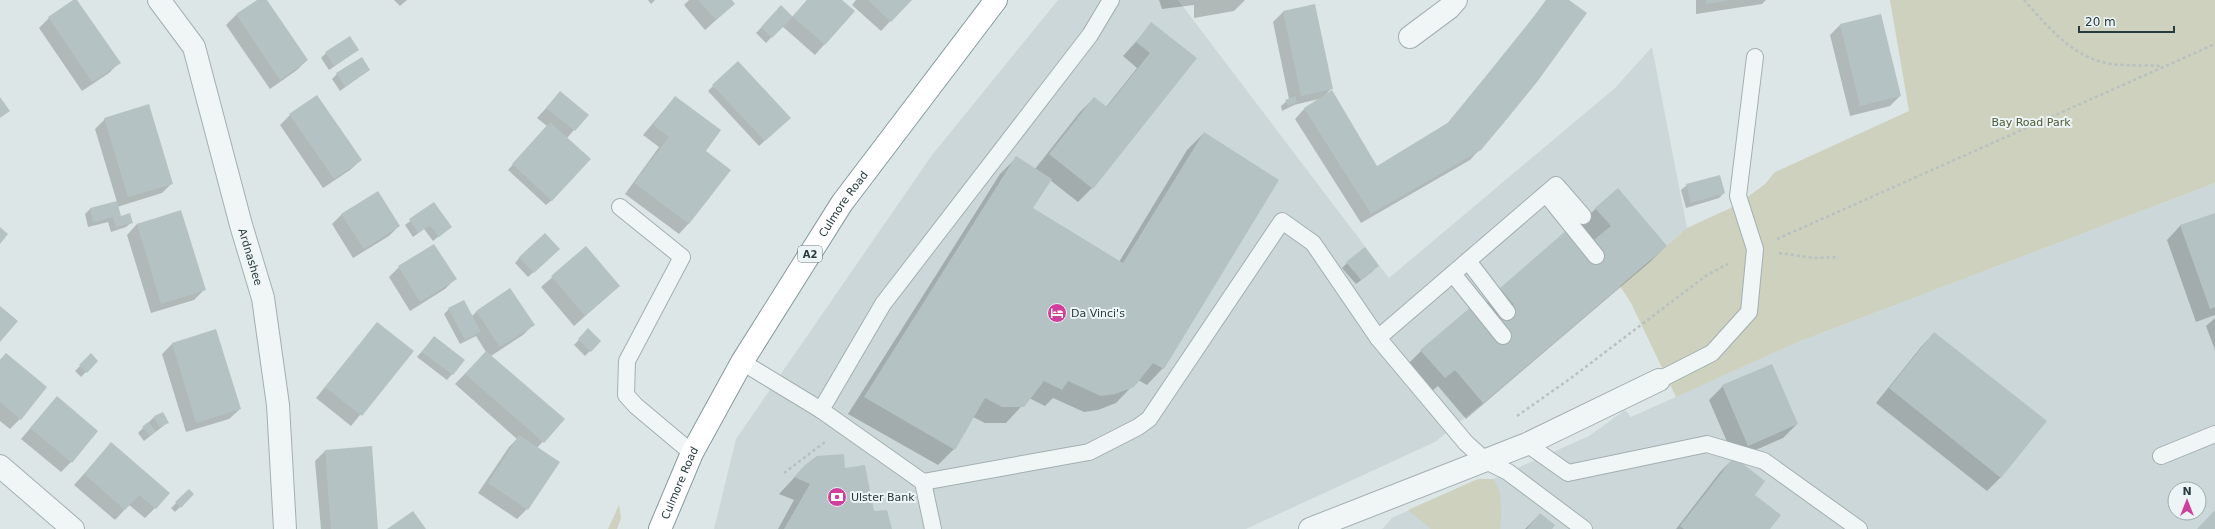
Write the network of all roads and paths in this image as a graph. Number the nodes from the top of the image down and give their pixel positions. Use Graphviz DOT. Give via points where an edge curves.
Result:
graph roads {
  1 [pos="159,0"];
  2 [pos="996,0"];
  3 [pos="1111,0"];
  4 [pos="1456,0"];
  5 [pos="2024,0"];
  6 [pos="1410,37"];
  7 [pos="2215,44"];
  8 [pos="1755,56"];
  9 [pos="2162,66"];
  10 [pos="1551,189"];
  11 [pos="620,207"];
  12 [pos="1583,216"];
  13 [pos="1755,249"];
  14 [pos="1596,256"];
  15 [pos="1839,257"];
  16 [pos="1468,261"];
  17 [pos="1453,274"];
  18 [pos="1507,312"];
  19 [pos="1503,336"];
  20 [pos="1378,338"];
  21 [pos="742,362"];
  22 [pos="1659,380"];
  23 [pos="820,410"];
  24 [pos="1516,417"];
  25 [pos="844,427"];
  26 [pos="2215,434"];
  27 [pos="1527,444"];
  28 [pos="692,453"];
  29 [pos="2161,456"];
  30 [pos="1486,461"];
  31 [pos="0,466"];
  32 [pos="784,473"];
  33 [pos="923,482"];
  34 [pos="1339,524"];
  35 [pos="73,529"];
  36 [pos="285,529"];
  37 [pos="660,529"];
  38 [pos="933,529"];
  39 [pos="1310,529"];
  40 [pos="1584,529"];
  41 [pos="1859,529"];
  1 -- 36 [label="street, Ardnashee" via="194,47 263,298 278,405"];
  2 -- 21 [label="highway, Culmore Road / A2" via="842,203"];
  3 -- 23 [label="lane" via="1090,36 883,304"];
  4 -- 6 [label="street"];
  5 -- 9 [label="path" via="2052,32 2085,56 2111,64"];
  7 -- 9 [label="path"];
  8 -- 13 [label="lane" via="1738,196"];
  9 -- 13 [label="path"];
  10 -- 12 [label="lane"];
  10 -- 14 [label="lane"];
  10 -- 16 [label="lane"];
  11 -- 28 [label="lane" via="682,257 627,361 626,395"];
  13 -- 15 [label="path" via="1814,258"];
  13 -- 22 [label="lane" via="1749,312 1712,353"];
  13 -- 24 [label="path" via="1707,275"];
  16 -- 17 [label="lane"];
  16 -- 18 [label="lane"];
  17 -- 19 [label="lane"];
  17 -- 20 [label="lane"];
  20 -- 30 [label="lane" via="1466,443"];
  20 -- 33 [label="lane" via="1312,242 1282,222 1149,418 1138,427 1089,452"];
  21 -- 23 [label="lane"];
  21 -- 28 [label="highway, Culmore Road / A2"];
  22 -- 27 [label="street"];
  23 -- 25 [label="lane"];
  25 -- 32 [label="path"];
  25 -- 33 [label="lane"];
  26 -- 29 [label="lane"];
  27 -- 30 [label="street"];
  27 -- 41 [label="lane" via="1568,473 1707,444 1764,461"];
  28 -- 37 [label="highway, Culmore Road / A2"];
  30 -- 34 [label="street"];
  30 -- 40 [label="lane" via="1508,472"];
  31 -- 35 [label="street"];
  33 -- 38 [label="lane"];
  34 -- 39 [label="street"];
}
